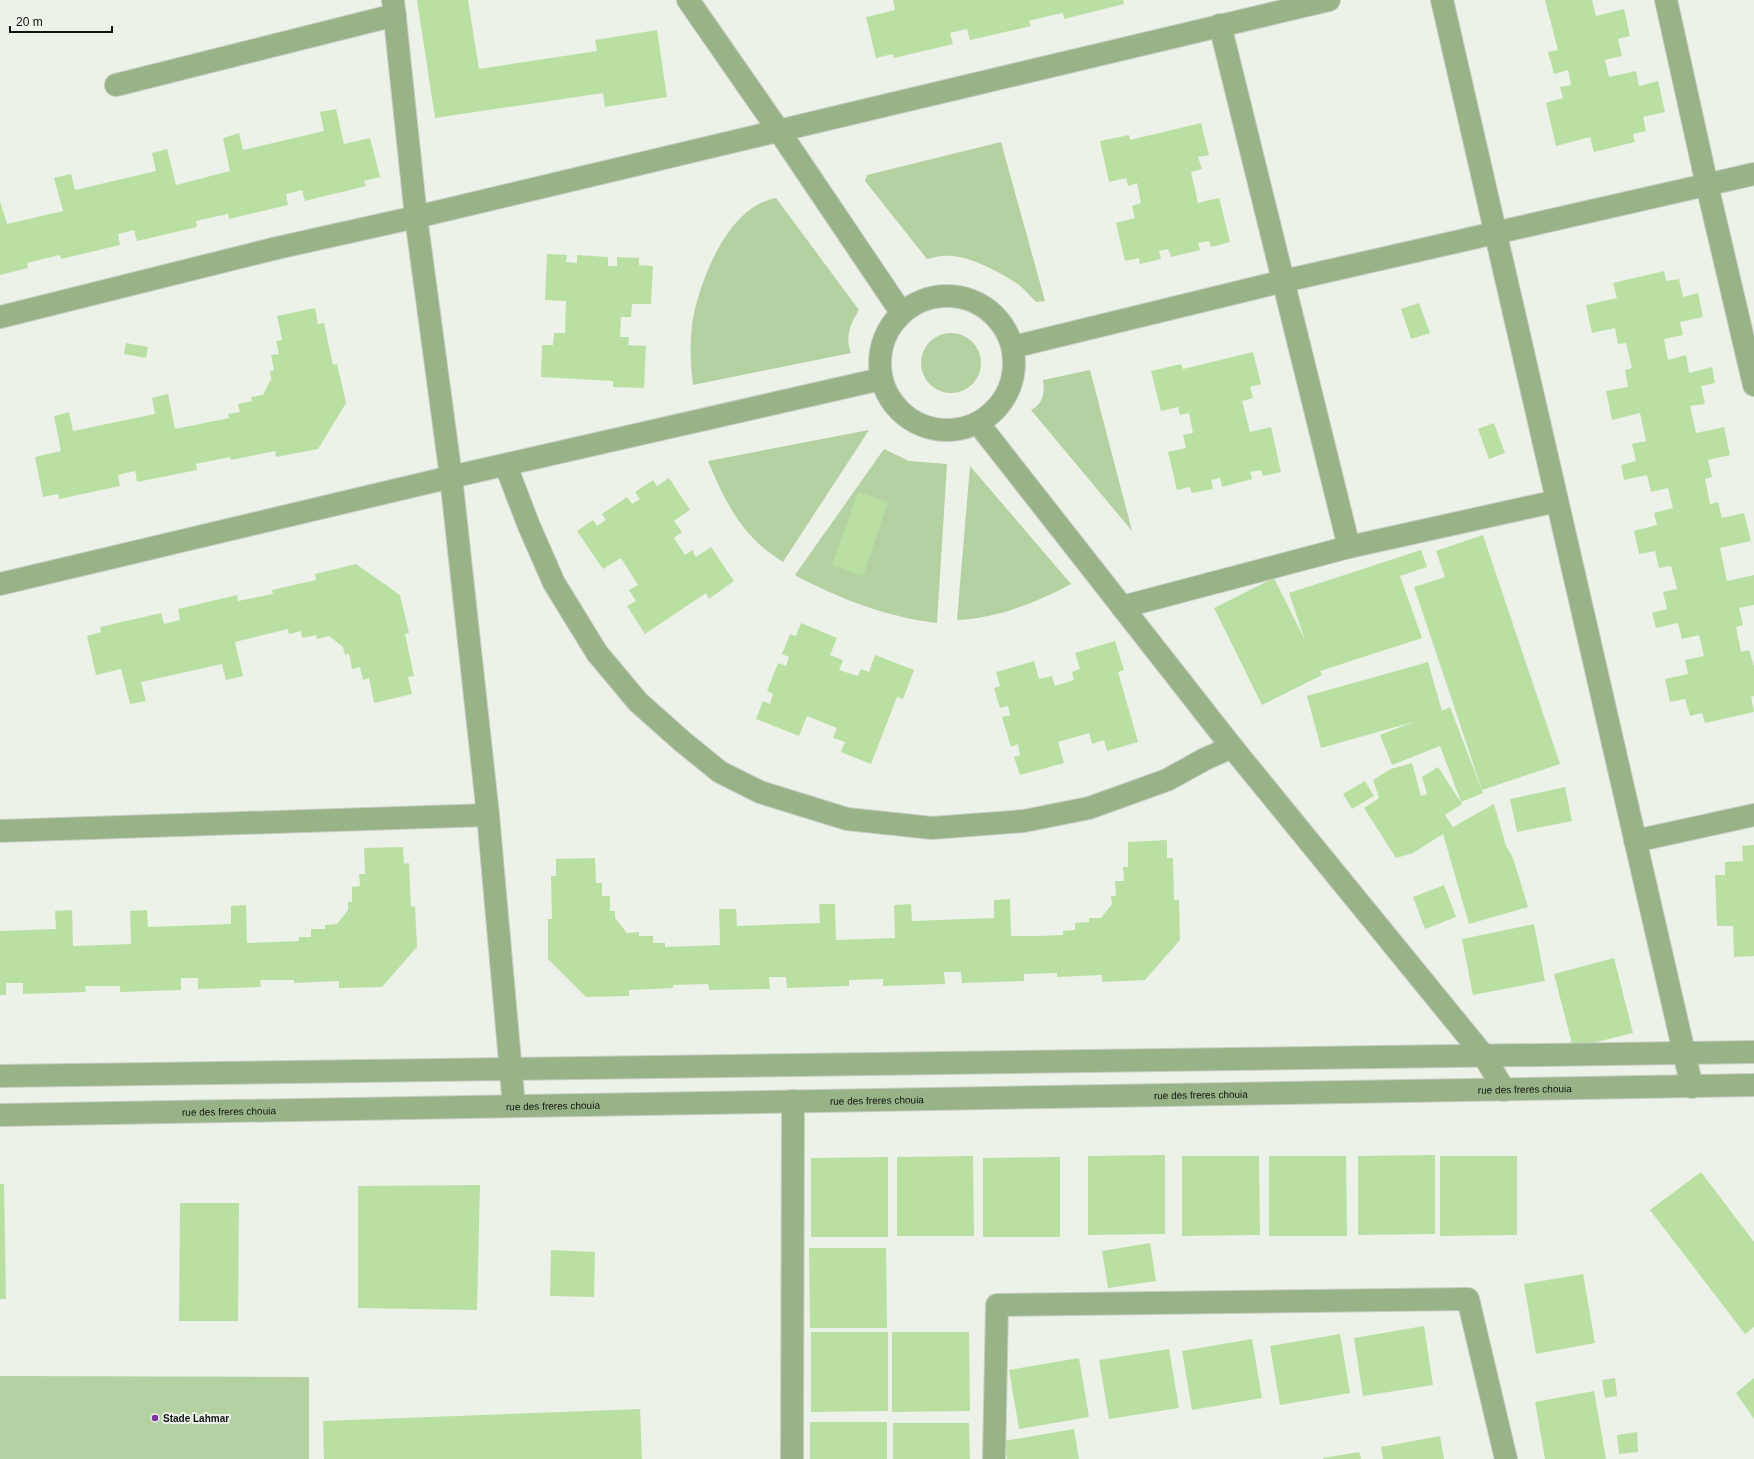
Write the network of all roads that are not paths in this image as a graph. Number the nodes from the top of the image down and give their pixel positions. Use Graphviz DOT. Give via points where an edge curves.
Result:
graph roads {
  1 [pos="688,0"];
  2 [pos="1329,0"];
  3 [pos="1442,0"];
  4 [pos="1666,0"];
  5 [pos="394,8"];
  6 [pos="1220,25"];
  7 [pos="116,85"];
  8 [pos="779,131"];
  9 [pos="1754,174"];
  10 [pos="1707,185"];
  11 [pos="416,217"];
  12 [pos="1496,234"];
  13 [pos="1284,281"];
  14 [pos="901,312"];
  15 [pos="0,317"];
  16 [pos="1748,336"];
  17 [pos="1013,347"];
  18 [pos="881,379"];
  19 [pos="1754,385"];
  20 [pos="978,423"];
  21 [pos="506,466"];
  22 [pos="451,478"];
  23 [pos="1557,501"];
  24 [pos="1349,547"];
  25 [pos="0,584"];
  26 [pos="1122,607"];
  27 [pos="1232,747"];
  28 [pos="488,815"];
  29 [pos="1754,815"];
  30 [pos="0,831"];
  31 [pos="1636,841"];
  32 [pos="1754,1052"];
  33 [pos="1685,1053"];
  34 [pos="1484,1056"];
  35 [pos="511,1069"];
  36 [pos="0,1076"];
  37 [pos="1692,1086"];
  38 [pos="1754,1086"];
  39 [pos="1504,1090"];
  40 [pos="793,1102"];
  41 [pos="514,1106"];
  42 [pos="0,1115"];
  43 [pos="792,1459"];
  44 [pos="994,1459"];
  45 [pos="1506,1459"];
  1 -- 8 [label="street"];
  2 -- 6 [label="street"];
  3 -- 12 [label="street"];
  4 -- 10 [label="street"];
  5 -- 7 [label="street"];
  5 -- 11 [label="street"];
  6 -- 8 [label="street"];
  6 -- 13 [label="street"];
  8 -- 11 [label="street"];
  8 -- 14 [label="street"];
  9 -- 10 [label="street"];
  10 -- 12 [label="street"];
  10 -- 16 [label="street"];
  11 -- 15 [label="street" via="277,248"];
  11 -- 22 [label="street"];
  12 -- 13 [label="street"];
  12 -- 23 [label="street"];
  13 -- 17 [label="street"];
  13 -- 24 [label="street"];
  14 -- 17 [label="street" via="921,300 944,295 967,298 988,309 1004,325"];
  14 -- 18 [label="street" via="889,326 882,343 879,361"];
  16 -- 19 [label="street"];
  17 -- 20 [label="street" via="1014,370 1009,391 996,410"];
  18 -- 20 [label="street" via="889,398 902,413 918,424 938,430 958,430"];
  18 -- 21 [label="street"];
  20 -- 26 [label="street"];
  21 -- 22 [label="street"];
  21 -- 27 [label="street" via="528,526 554,583 597,653 638,702 683,742 720,772 760,792 847,819 932,828 1024,821 1089,808 1167,780"];
  22 -- 25 [label="street"];
  22 -- 28 [label="street"];
  23 -- 24 [label="street"];
  23 -- 31 [label="street"];
  24 -- 26 [label="street"];
  26 -- 27 [label="street"];
  27 -- 34 [label="street"];
  28 -- 30 [label="street"];
  28 -- 35 [label="street"];
  29 -- 31 [label="street"];
  31 -- 33 [label="street"];
  32 -- 33 [label="street"];
  33 -- 34 [label="street"];
  33 -- 37 [label="street"];
  34 -- 35 [label="street"];
  34 -- 39 [label="street"];
  35 -- 36 [label="street"];
  35 -- 41 [label="street"];
  37 -- 38 [label="street, rue des freres chouia"];
  37 -- 39 [label="street, rue des freres chouia"];
  39 -- 40 [label="street, rue des freres chouia"];
  40 -- 41 [label="street, rue des freres chouia"];
  40 -- 43 [label="street"];
  41 -- 42 [label="street, rue des freres chouia"];
  44 -- 45 [label="street" via="997,1305 1468,1299"];
}
